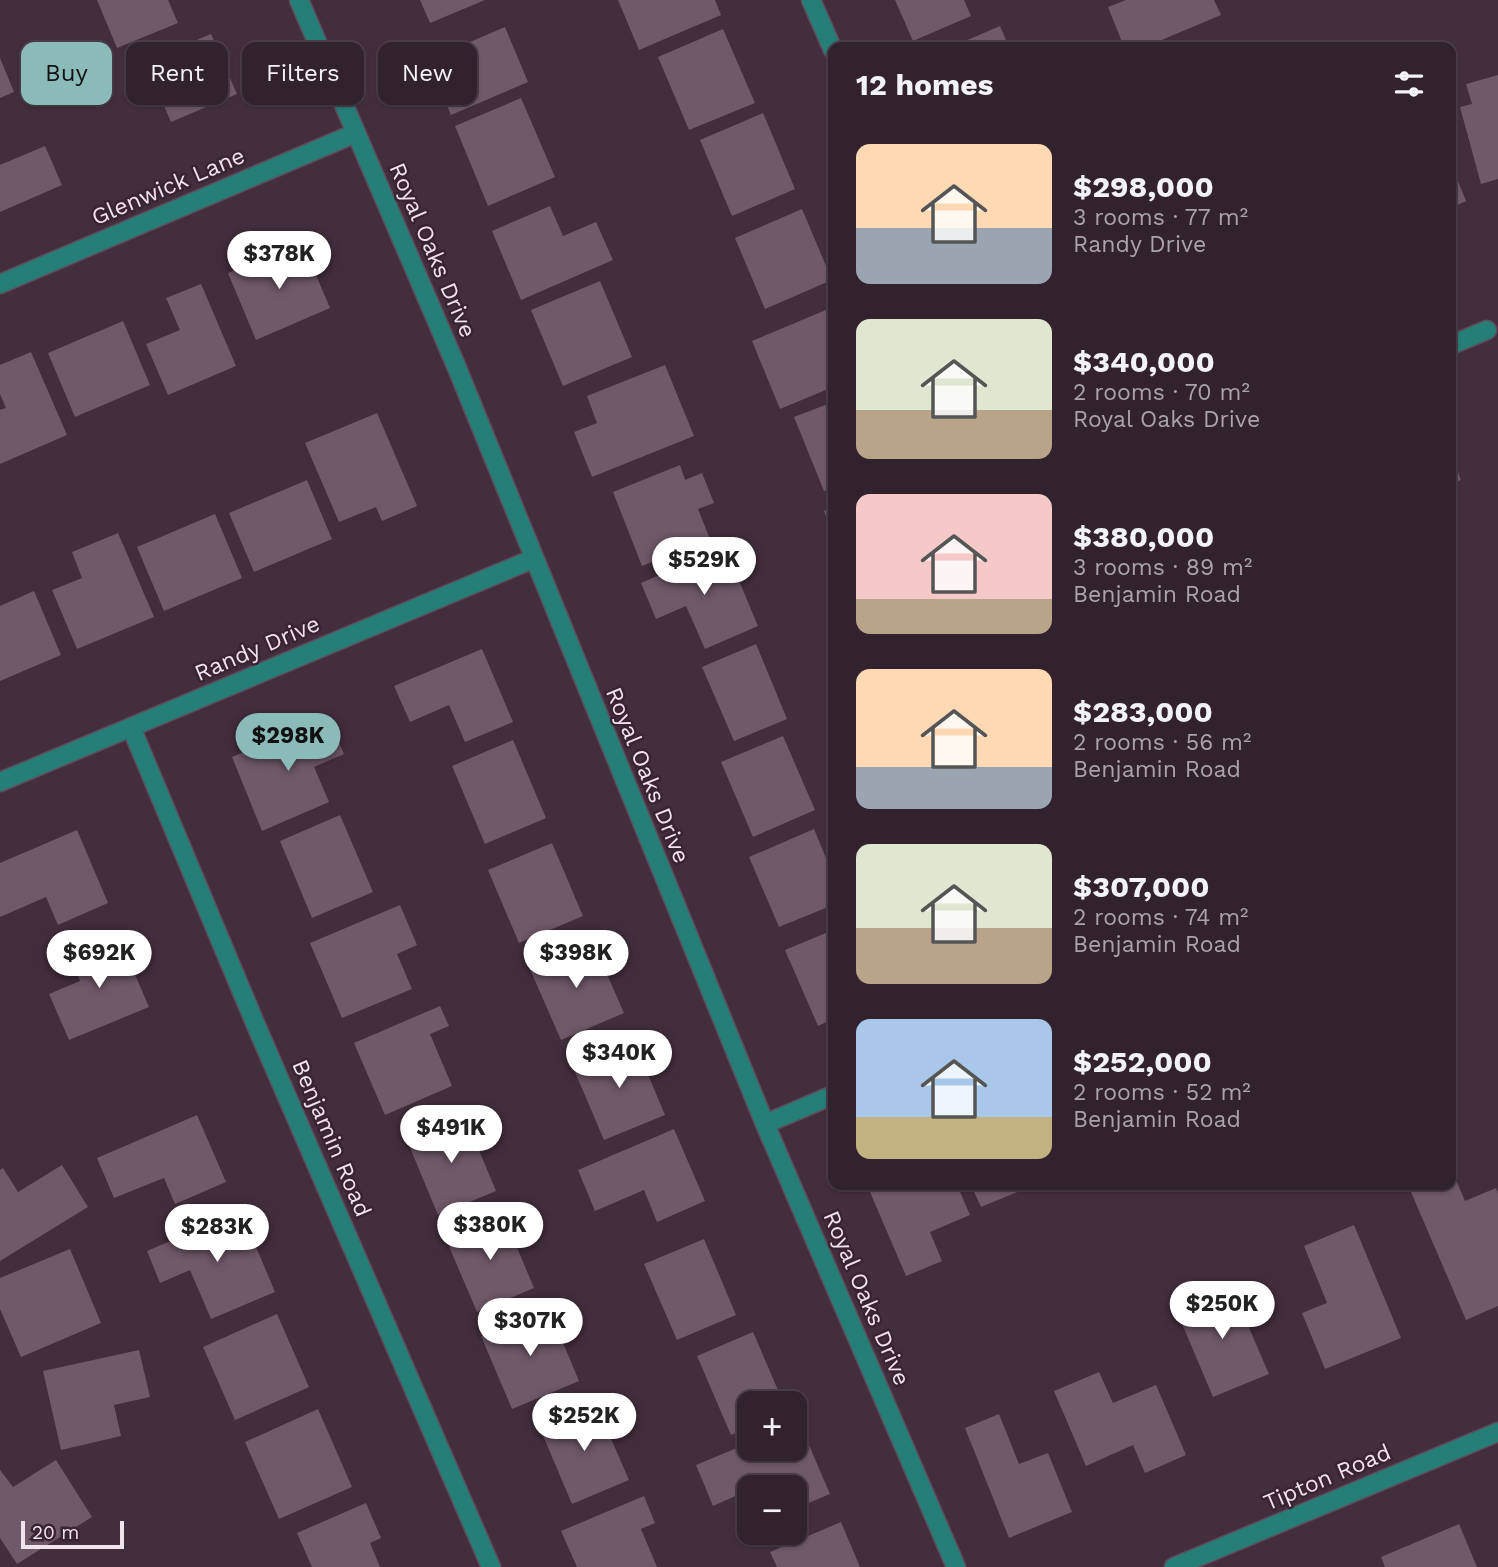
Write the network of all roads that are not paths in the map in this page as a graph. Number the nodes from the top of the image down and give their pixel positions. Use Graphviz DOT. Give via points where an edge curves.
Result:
graph roads {
  1 [pos="299,0"];
  2 [pos="811,0"];
  3 [pos="829,42"];
  4 [pos="356,133"];
  5 [pos="0,284"];
  6 [pos="1487,330"];
  7 [pos="1456,343"];
  8 [pos="533,559"];
  9 [pos="131,727"];
  10 [pos="0,782"];
  11 [pos="828,1097"];
  12 [pos="765,1124"];
  13 [pos="1498,1432"];
  14 [pos="491,1567"];
  15 [pos="956,1567"];
  16 [pos="1174,1567"];
  1 -- 4 [label="street, Royal Oaks Drive"];
  2 -- 3 [label="street"];
  4 -- 5 [label="street, Glenwick Lane"];
  4 -- 8 [label="street, Royal Oaks Drive"];
  6 -- 7 [label="street"];
  8 -- 9 [label="street, Randy Drive"];
  8 -- 12 [label="street, Royal Oaks Drive"];
  9 -- 10 [label="street, Randy Drive"];
  9 -- 14 [label="street, Benjamin Road"];
  11 -- 12 [label="street"];
  12 -- 15 [label="street, Royal Oaks Drive"];
  13 -- 16 [label="street, Tipton Road"];
}
